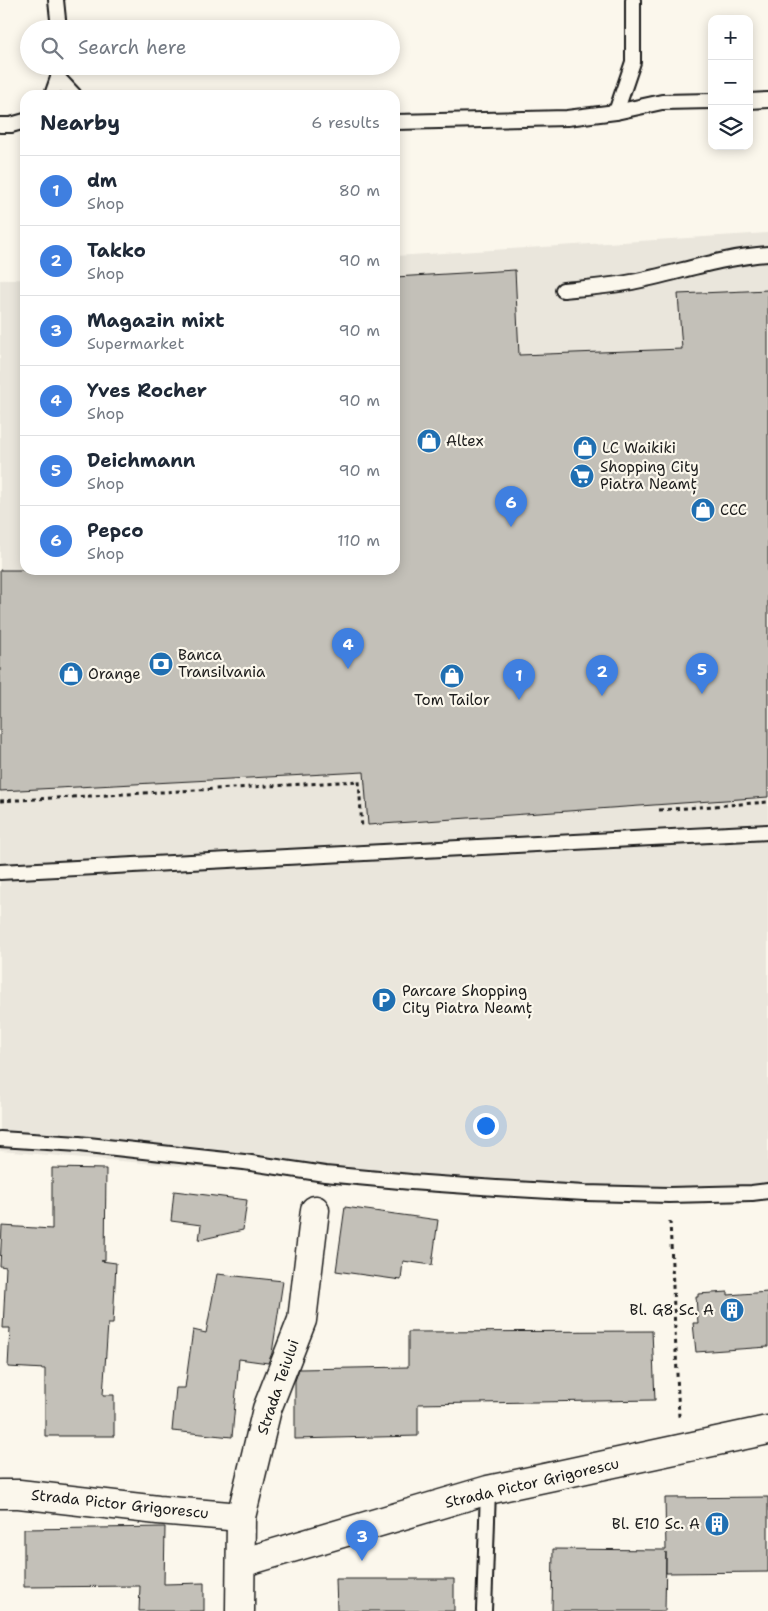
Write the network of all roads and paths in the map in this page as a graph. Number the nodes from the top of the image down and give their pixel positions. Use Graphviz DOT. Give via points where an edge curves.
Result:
graph roads {
  1 [pos="56,0"];
  2 [pos="633,0"];
  3 [pos="59,20"];
  4 [pos="58,75"];
  5 [pos="61,75"];
  6 [pos="54,90"];
  7 [pos="71,90"];
  8 [pos="768,100"];
  9 [pos="753,101"];
  10 [pos="708,102"];
  11 [pos="616,112"];
  12 [pos="20,122"];
  13 [pos="400,122"];
  14 [pos="0,125"];
  15 [pos="768,254"];
  16 [pos="563,290"];
  17 [pos="0,801"];
  18 [pos="768,802"];
  19 [pos="659,810"];
  20 [pos="372,830"];
  21 [pos="768,832"];
  22 [pos="0,872"];
  23 [pos="0,1139"];
  24 [pos="768,1191"];
  25 [pos="669,1195"];
  26 [pos="315,1210"];
  27 [pos="768,1430"];
  28 [pos="680,1450"];
  29 [pos="488,1490"];
  30 [pos="0,1494"];
  31 [pos="241,1517"];
  32 [pos="241,1563"];
  33 [pos="240,1611"];
  34 [pos="484,1611"];
  1 -- 3 [label="lane"];
  2 -- 11 [label="lane" via="633,62"];
  4 -- 6 [label="lane"];
  5 -- 7 [label="lane"];
  8 -- 9 [label="lane"];
  10 -- 11 [label="lane" via="662,102"];
  11 -- 13 [label="lane" via="567,118"];
  12 -- 14 [label="lane"];
  15 -- 16 [label="lane" via="697,266 632,282"];
  17 -- 20 [label="path" via="359,781 362,830"];
  18 -- 19 [label="path"];
  21 -- 22 [label="lane"];
  23 -- 25 [label="lane" via="79,1144 411,1182 575,1193"];
  24 -- 25 [label="lane"];
  25 -- 28 [label="path"];
  26 -- 31 [label="street, Strada Teiului" via="302,1320 267,1409"];
  27 -- 28 [label="street, Strada Pictor Grigorescu"];
  28 -- 29 [label="street, Strada Pictor Grigorescu"];
  29 -- 32 [label="street, Strada Pictor Grigorescu"];
  29 -- 34 [label="lane"];
  30 -- 31 [label="street, Strada Pictor Grigorescu"];
  31 -- 32 [label="street, Strada Teiului"];
  32 -- 33 [label="street, Strada Teiului"];
}
